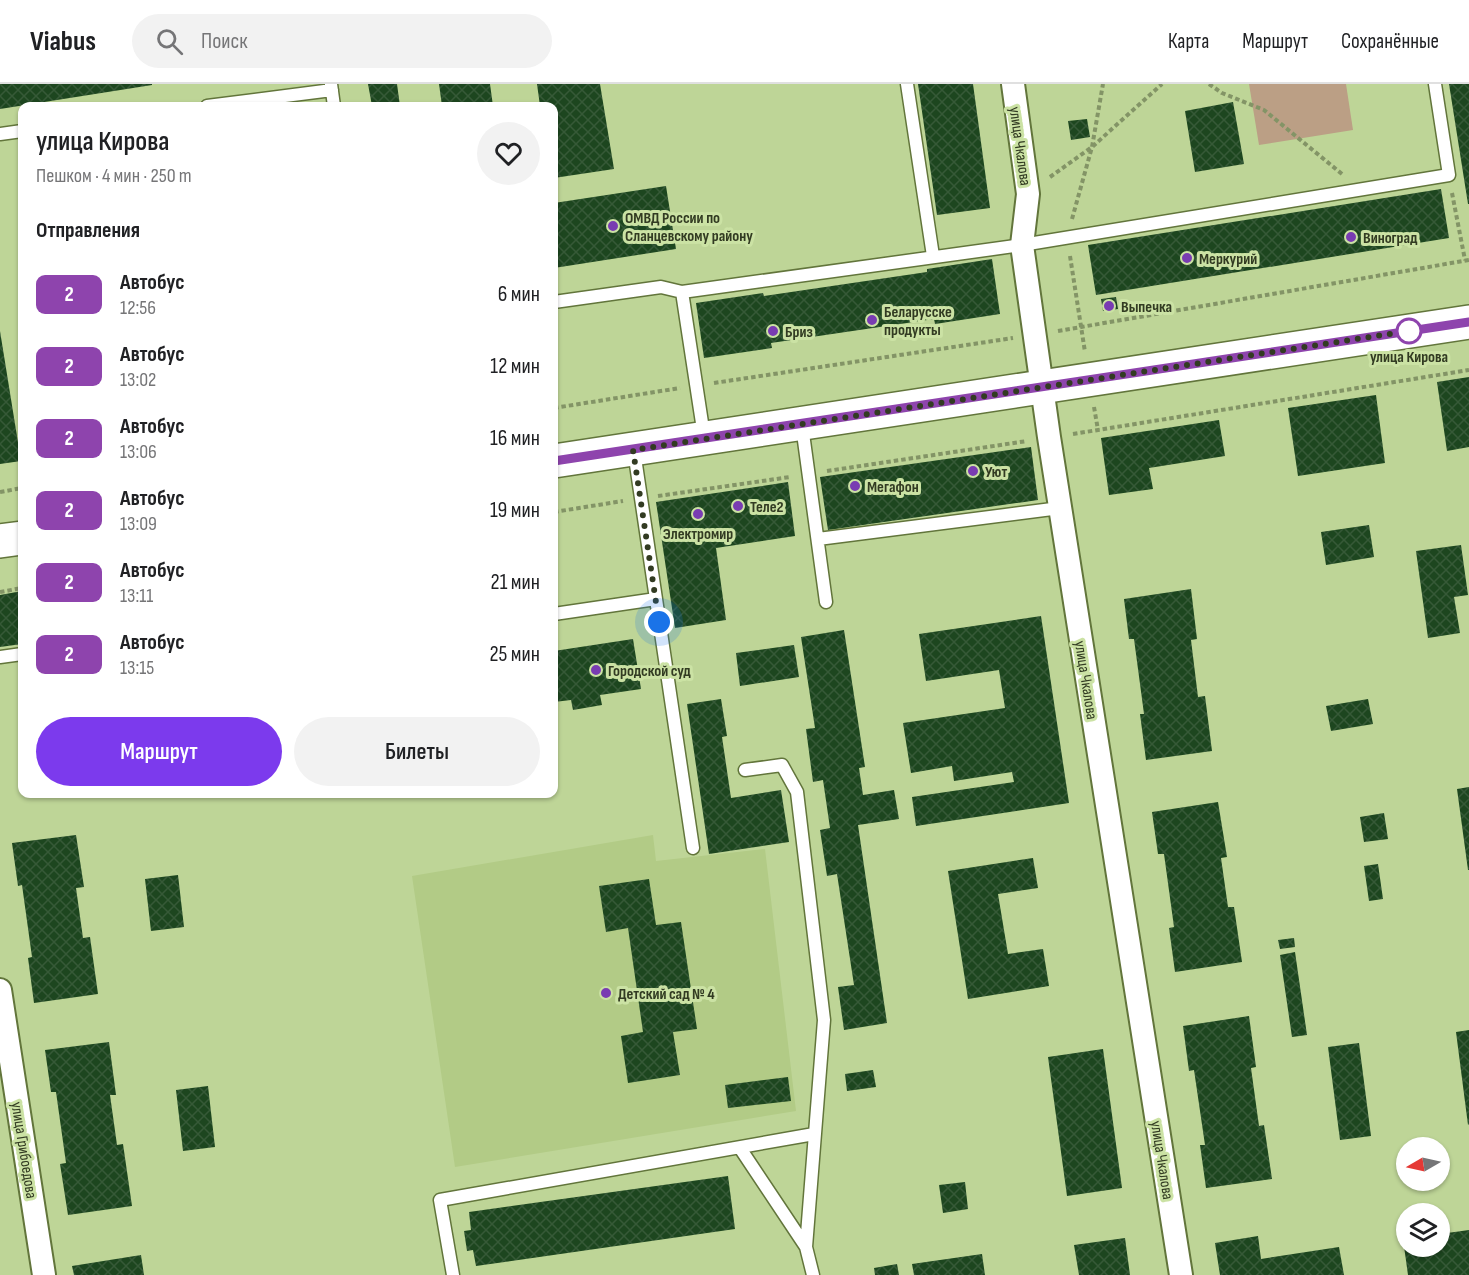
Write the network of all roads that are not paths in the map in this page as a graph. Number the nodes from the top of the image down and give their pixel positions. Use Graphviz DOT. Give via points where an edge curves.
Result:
graph roads {
  1 [pos="907,84"];
  2 [pos="1013,84"];
  3 [pos="1435,84"];
  4 [pos="331,87"];
  5 [pos="233,102"];
  6 [pos="333,102"];
  7 [pos="18,132"];
  8 [pos="0,134"];
  9 [pos="1022,245"];
  10 [pos="933,256"];
  11 [pos="682,292"];
  12 [pos="558,301"];
  13 [pos="1469,322"];
  14 [pos="1042,388"];
  15 [pos="802,425"];
  16 [pos="705,439"];
  17 [pos="633,450"];
  18 [pos="558,460"];
  19 [pos="1060,508"];
  20 [pos="18,539"];
  21 [pos="818,539"];
  22 [pos="0,542"];
  23 [pos="656,599"];
  24 [pos="826,602"];
  25 [pos="558,613"];
  26 [pos="18,655"];
  27 [pos="0,657"];
  28 [pos="745,770"];
  29 [pos="693,848"];
  30 [pos="0,990"];
  31 [pos="814,1134"];
  32 [pos="741,1148"];
  33 [pos="806,1247"];
  34 [pos="44,1275"];
  35 [pos="453,1275"];
  36 [pos="813,1275"];
  37 [pos="1181,1275"];
  1 -- 10 [label="lane"];
  2 -- 9 [label="street, улица Чкалова" via="1028,194"];
  3 -- 9 [label="lane" via="1449,175"];
  4 -- 5 [label="lane"];
  4 -- 6 [label="lane"];
  7 -- 8 [label="lane"];
  9 -- 10 [label="lane"];
  9 -- 14 [label="street, улица Чкалова"];
  10 -- 11 [label="lane"];
  11 -- 12 [label="lane" via="661,287"];
  11 -- 16 [label="lane"];
  13 -- 14 [label="street"];
  14 -- 15 [label="street"];
  14 -- 19 [label="street, улица Чкалова"];
  15 -- 16 [label="street"];
  15 -- 21 [label="lane"];
  16 -- 17 [label="street"];
  17 -- 18 [label="street"];
  17 -- 23 [label="lane"];
  19 -- 21 [label="lane"];
  19 -- 37 [label="street, улица Чкалова"];
  20 -- 22 [label="street"];
  21 -- 24 [label="lane"];
  23 -- 25 [label="lane"];
  23 -- 29 [label="lane"];
  26 -- 27 [label="lane"];
  28 -- 31 [label="lane" via="782,765 797,792 824,1020"];
  30 -- 34 [label="street, улица Грибоедова"];
  31 -- 32 [label="lane"];
  31 -- 33 [label="lane"];
  32 -- 33 [label="lane"];
  32 -- 35 [label="lane" via="440,1200"];
  33 -- 36 [label="lane"];
}
